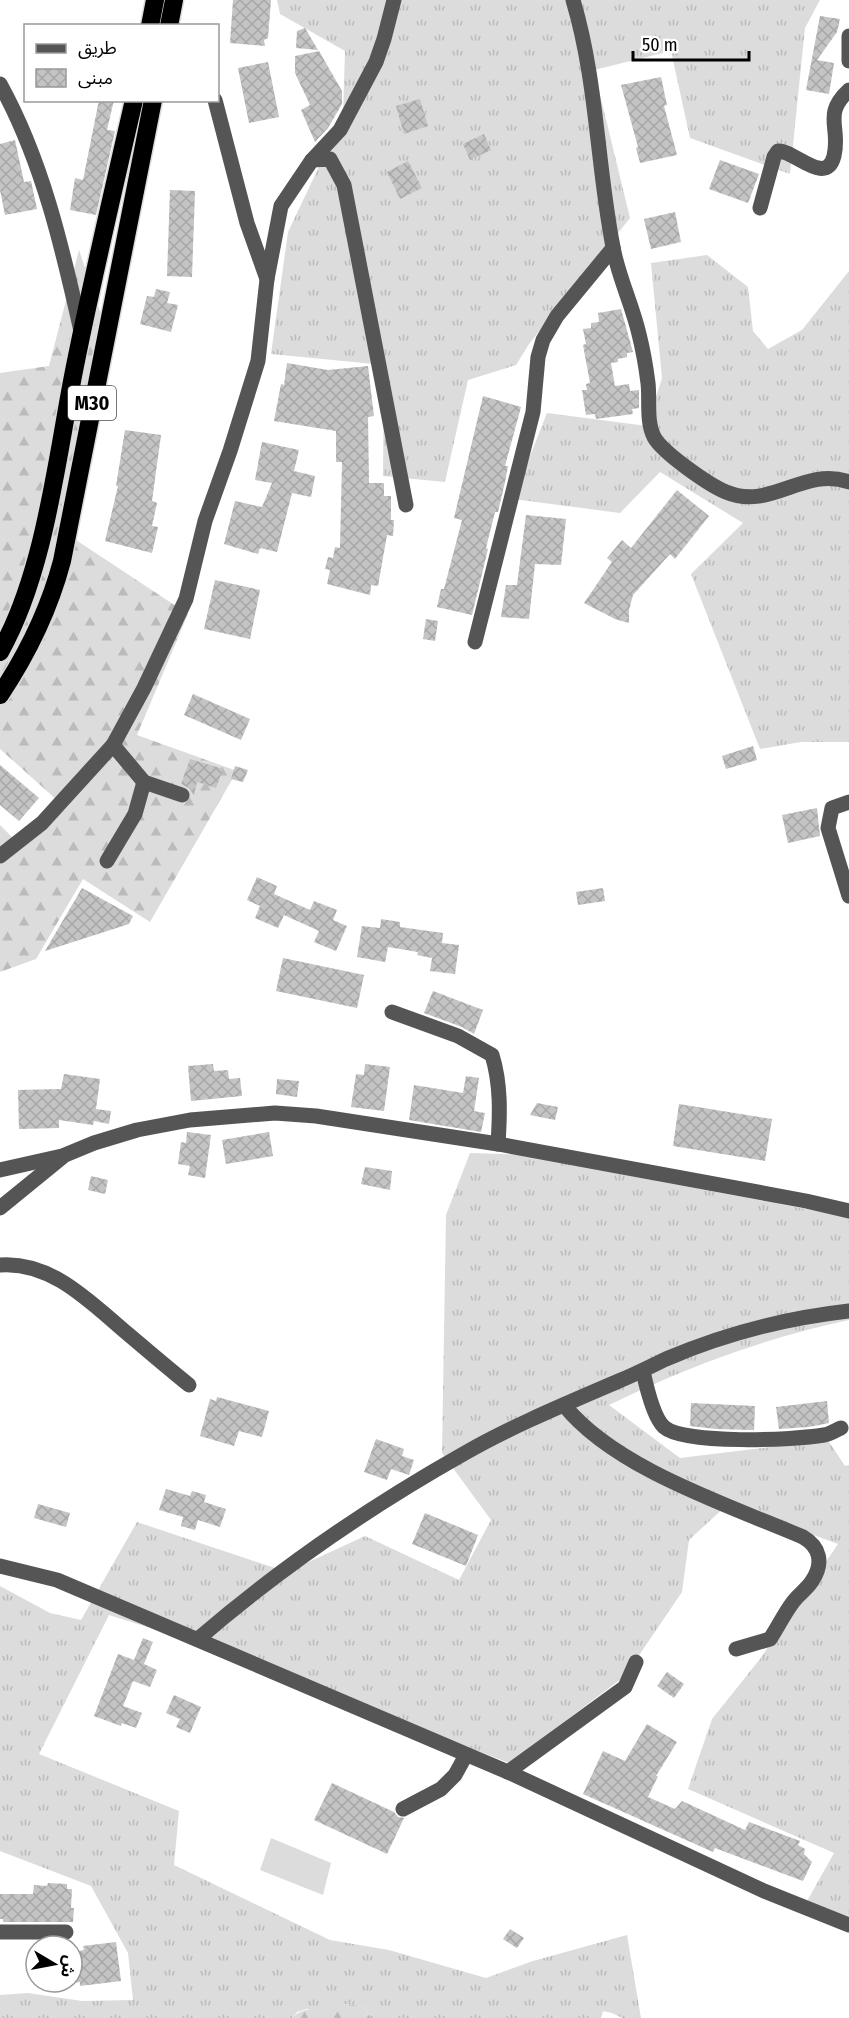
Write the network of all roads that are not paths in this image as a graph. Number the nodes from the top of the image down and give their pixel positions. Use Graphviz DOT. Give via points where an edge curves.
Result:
graph roads {
  1 [pos="155,0"];
  2 [pos="174,0"];
  3 [pos="394,0"];
  4 [pos="573,0"];
  5 [pos="150,24"];
  6 [pos="169,24"];
  7 [pos="849,36"];
  8 [pos="849,61"];
  9 [pos="0,84"];
  10 [pos="849,90"];
  11 [pos="134,102"];
  12 [pos="153,102"];
  13 [pos="216,102"];
  14 [pos="312,160"];
  15 [pos="760,208"];
  16 [pos="613,248"];
  17 [pos="267,279"];
  18 [pos="81,334"];
  19 [pos="849,482"];
  20 [pos="406,505"];
  21 [pos="475,642"];
  22 [pos="0,652"];
  23 [pos="0,695"];
  24 [pos="113,745"];
  25 [pos="144,782"];
  26 [pos="182,795"];
  27 [pos="849,802"];
  28 [pos="0,856"];
  29 [pos="107,861"];
  30 [pos="849,896"];
  31 [pos="392,1012"];
  32 [pos="498,1144"];
  33 [pos="65,1155"];
  34 [pos="0,1170"];
  35 [pos="0,1208"];
  36 [pos="849,1211"];
  37 [pos="0,1265"];
  38 [pos="849,1311"];
  39 [pos="643,1371"];
  40 [pos="189,1385"];
  41 [pos="564,1404"];
  42 [pos="841,1428"];
  43 [pos="0,1566"];
  44 [pos="198,1639"];
  45 [pos="736,1649"];
  46 [pos="636,1662"];
  47 [pos="466,1755"];
  48 [pos="508,1772"];
  49 [pos="403,1809"];
  50 [pos="849,1925"];
  51 [pos="0,1932"];
  52 [pos="66,1932"];
  1 -- 5 [label="highway"];
  2 -- 6 [label="highway"];
  3 -- 14 [label="street" via="376,62 340,130"];
  4 -- 16 [label="street" via="590,81"];
  7 -- 8 [label="street"];
  9 -- 18 [label="street" via="42,176"];
  10 -- 15 [label="street" via="838,100 835,110 831,162 826,167 813,167 789,152 778,151"];
  11 -- 18 [label="highway, M30"];
  12 -- 23 [label="highway, M30" via="55,589 32,644"];
  13 -- 17 [label="street" via="247,223"];
  14 -- 17 [label="street" via="282,206"];
  14 -- 20 [label="street" via="330,159 344,185"];
  16 -- 19 [label="street" via="639,333 654,437 674,457 711,484 742,497 760,498 820,478"];
  16 -- 21 [label="street" via="557,316 543,340 533,412"];
  17 -- 24 [label="street" via="258,361 205,521 186,598"];
  18 -- 22 [label="highway, M30" via="45,523 23,602"];
  24 -- 25 [label="street"];
  24 -- 28 [label="street" via="42,824"];
  25 -- 26 [label="street"];
  25 -- 29 [label="street" via="135,814"];
  27 -- 30 [label="street" via="832,808 828,828"];
  31 -- 32 [label="street" via="458,1036 492,1055 499,1098"];
  32 -- 33 [label="street" via="275,1113 226,1116 137,1130"];
  32 -- 36 [label="street"];
  33 -- 34 [label="street"];
  33 -- 35 [label="street"];
  37 -- 40 [label="street" via="34,1269 74,1289"];
  38 -- 39 [label="street" via="816,1314 749,1330"];
  39 -- 41 [label="street"];
  39 -- 42 [label="street" via="651,1402 663,1426 682,1436 752,1440 826,1435"];
  41 -- 44 [label="street" via="466,1452 393,1496 278,1575"];
  41 -- 45 [label="street" via="593,1436 657,1474 813,1543 819,1565 812,1581 795,1599 770,1639"];
  43 -- 44 [label="street" via="57,1580"];
  44 -- 47 [label="street"];
  46 -- 48 [label="street" via="625,1687"];
  47 -- 48 [label="street"];
  47 -- 49 [label="street" via="441,1789"];
  48 -- 50 [label="street" via="764,1891"];
  51 -- 52 [label="street"];
}
